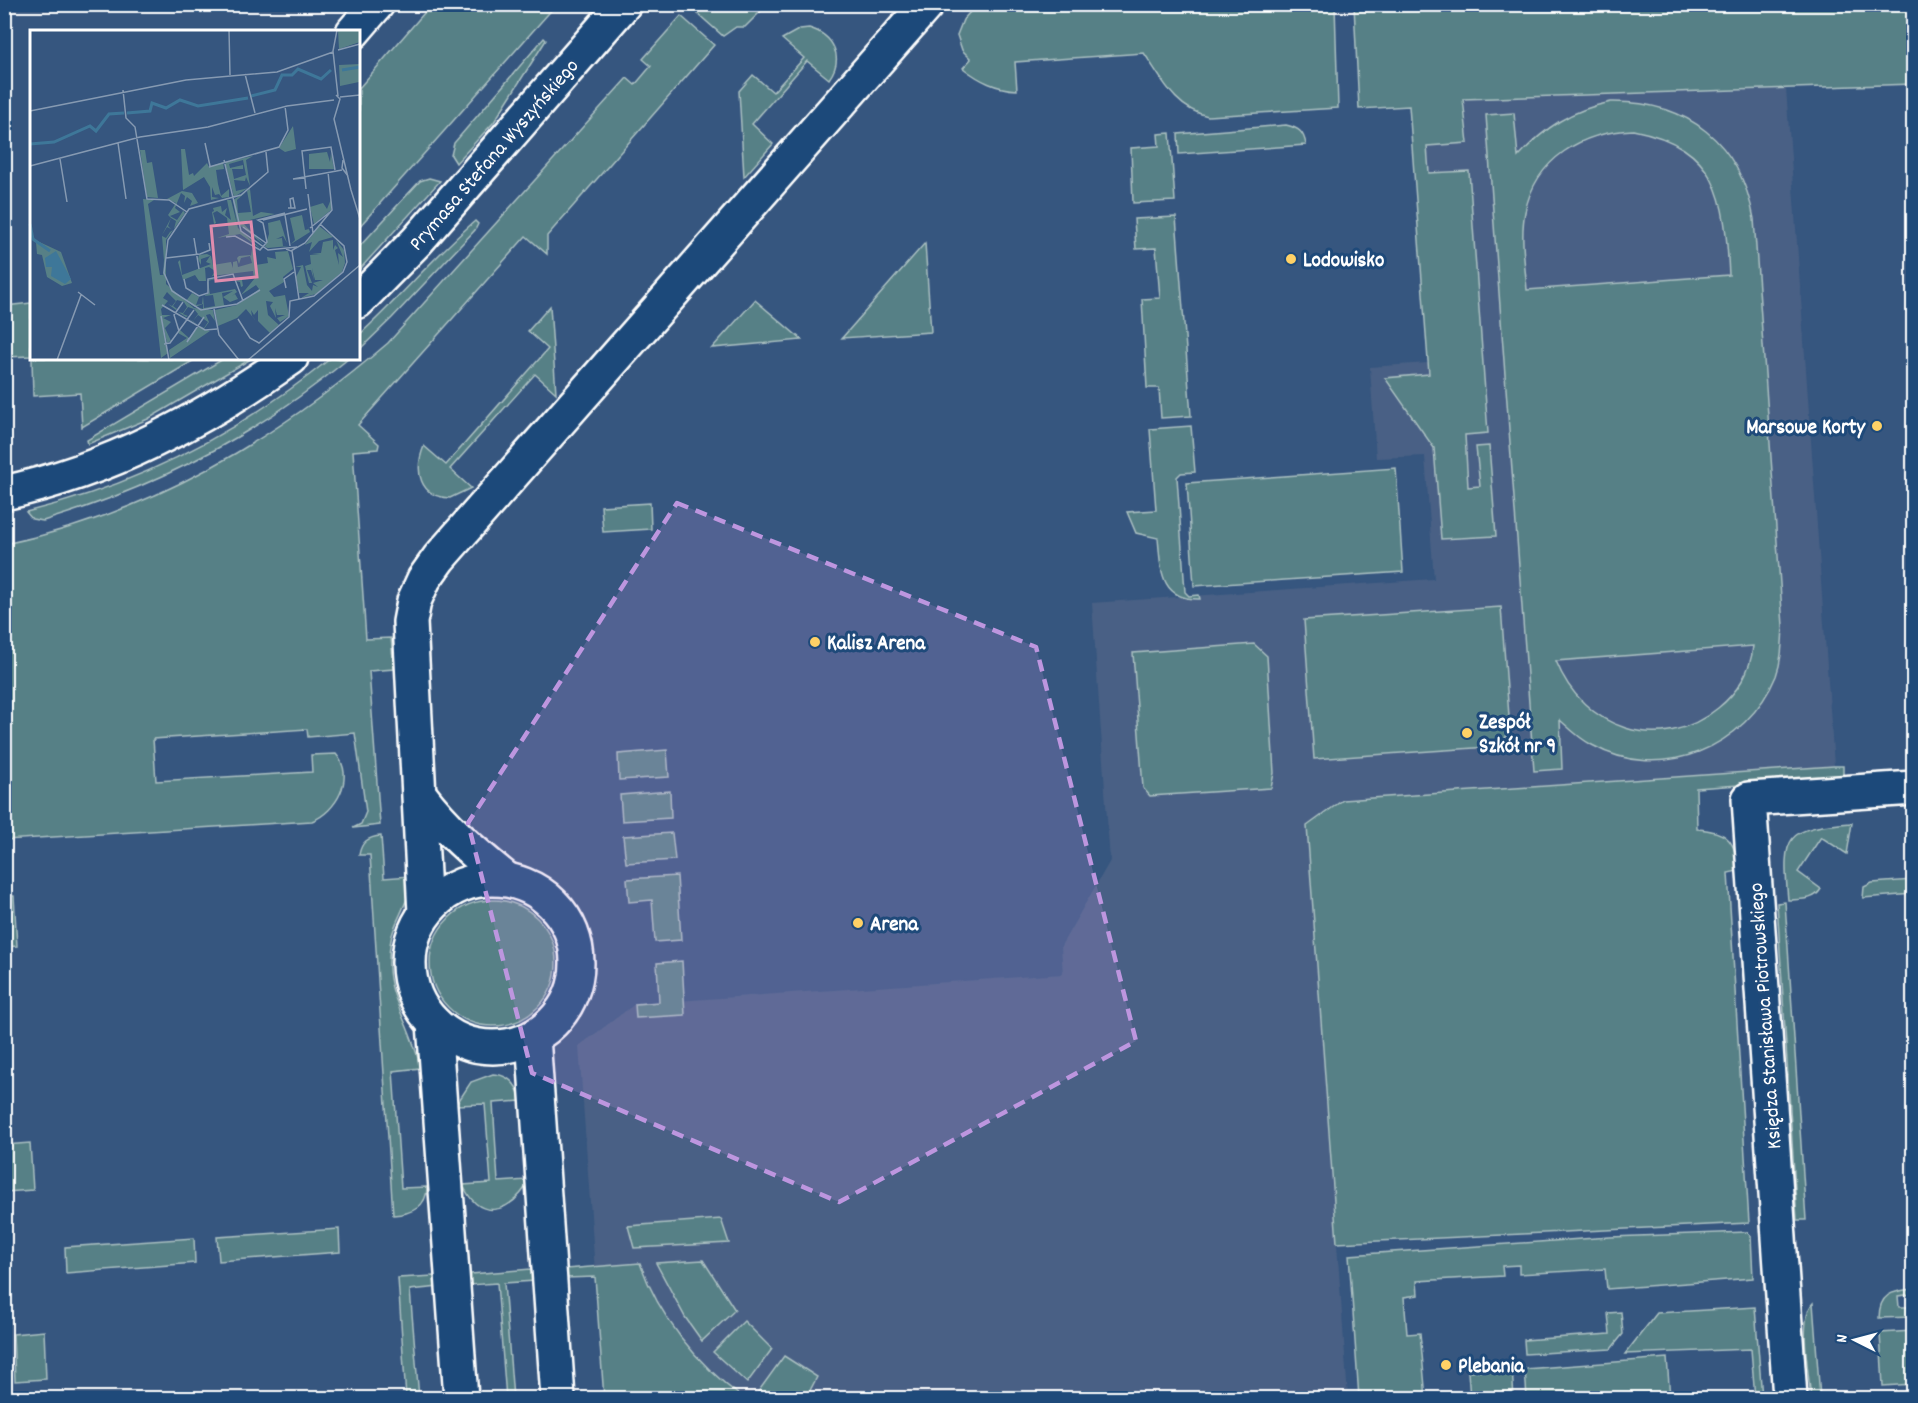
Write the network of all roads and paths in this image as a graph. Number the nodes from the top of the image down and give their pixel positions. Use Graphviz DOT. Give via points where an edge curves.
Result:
graph roads {
  1 [pos="377,4"];
  2 [pos="624,4"];
  3 [pos="927,4"];
  4 [pos="355,30"];
  5 [pos="360,299"];
  6 [pos="288,360"];
  7 [pos="4,493"];
  8 [pos="1914,788"];
  9 [pos="420,795"];
  10 [pos="506,879"];
  11 [pos="424,913"];
  12 [pos="434,1023"];
  13 [pos="533,1037"];
  14 [pos="461,1398"];
  15 [pos="558,1398"];
  16 [pos="1790,1398"];
  1 -- 4 [label="street"];
  2 -- 5 [label="street, Prymasa Stefana Wyszyńskiego" via="417,241"];
  3 -- 9 [label="street" via="424,579 414,601 410,647"];
  6 -- 7 [label="street" via="231,399 147,444 88,469"];
  8 -- 16 [label="street, Księdza Stanisława Piotrowskiego" via="1749,799"];
  9 -- 10 [label="street" via="460,841"];
  9 -- 11 [label="street"];
  10 -- 11 [label="street" via="460,885"];
  10 -- 13 [label="street" via="548,898 573,937 577,960 566,1005 552,1023"];
  11 -- 12 [label="street" via="413,934 408,958 410,982 419,1004"];
  12 -- 13 [label="street" via="450,1036 491,1047 513,1045"];
  12 -- 14 [label="street"];
  13 -- 15 [label="street"];
}
